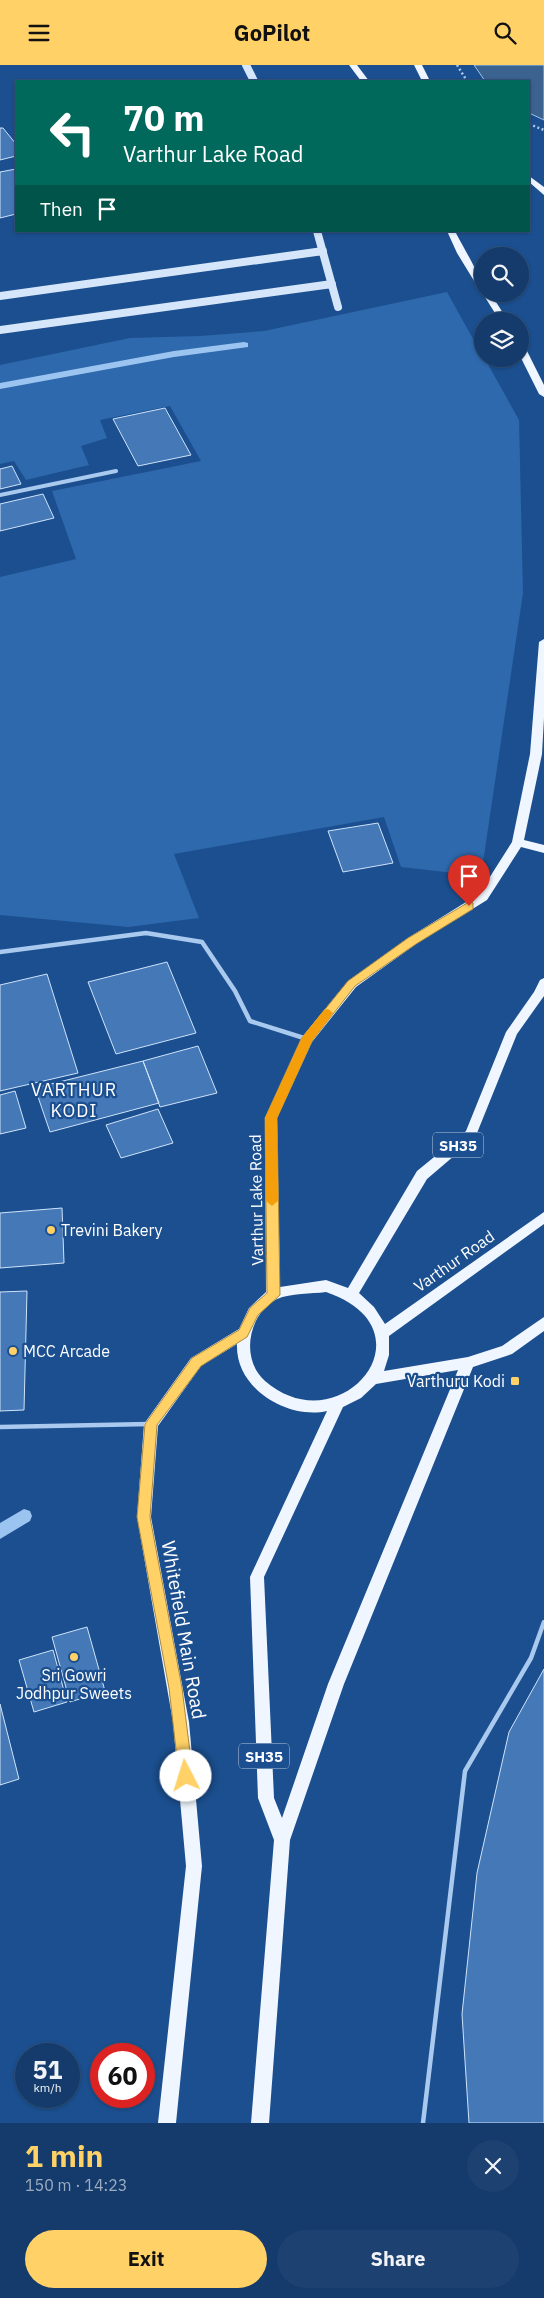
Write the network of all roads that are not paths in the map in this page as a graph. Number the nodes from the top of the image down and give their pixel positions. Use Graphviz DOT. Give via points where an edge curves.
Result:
graph roads {
  1 [pos="246,65"];
  2 [pos="353,65"];
  3 [pos="418,65"];
  4 [pos="254,80"];
  5 [pos="364,80"];
  6 [pos="426,80"];
  7 [pos="530,178"];
  8 [pos="544,192"];
  9 [pos="317,232"];
  10 [pos="451,232"];
  11 [pos="324,251"];
  12 [pos="474,274"];
  13 [pos="332,284"];
  14 [pos="0,296"];
  15 [pos="338,307"];
  16 [pos="0,330"];
  17 [pos="529,365"];
  18 [pos="544,394"];
  19 [pos="116,471"];
  20 [pos="0,495"];
  21 [pos="544,642"];
  22 [pos="518,842"];
  23 [pos="544,849"];
  24 [pos="0,952"];
  25 [pos="542,993"];
  26 [pos="307,1039"];
  27 [pos="544,1217"];
  28 [pos="274,1295"];
  29 [pos="351,1295"];
  30 [pos="544,1323"];
  31 [pos="243,1333"];
  32 [pos="382,1333"];
  33 [pos="468,1363"];
  34 [pos="374,1378"];
  35 [pos="338,1403"];
  36 [pos="151,1424"];
  37 [pos="0,1427"];
  38 [pos="544,1623"];
  39 [pos="282,1839"];
  40 [pos="167,2123"];
  41 [pos="260,2123"];
  42 [pos="423,2123"];
  1 -- 4 [label="street"];
  2 -- 5 [label="main road"];
  3 -- 6 [label="main road"];
  7 -- 8 [label="main road"];
  9 -- 11 [label="street"];
  10 -- 12 [label="main road"];
  11 -- 13 [label="street"];
  11 -- 14 [label="street"];
  13 -- 15 [label="street"];
  13 -- 16 [label="street"];
  17 -- 18 [label="main road"];
  19 -- 20 [label="street"];
  21 -- 22 [label="main road, Varthur Lake Road" via="536,754"];
  22 -- 23 [label="main road"];
  22 -- 26 [label="main road, Varthur Lake Road" via="483,897 352,983"];
  24 -- 26 [label="street" via="146,933 202,942 250,1021"];
  25 -- 29 [label="main road, SH35" via="512,1032 471,1134 422,1175"];
  26 -- 28 [label="main road, Varthur Lake Road" via="271,1118"];
  27 -- 32 [label="main road, Varthur Road"];
  28 -- 29 [label="main road" via="326,1286"];
  28 -- 31 [label="main road" via="254,1311"];
  29 -- 32 [label="main road" via="371,1311"];
  30 -- 33 [label="main road" via="507,1350"];
  31 -- 35 [label="main road" via="243,1354 248,1368 266,1391 288,1403 313,1407"];
  31 -- 36 [label="main road" via="196,1362"];
  32 -- 34 [label="main road" via="383,1356"];
  33 -- 34 [label="main road"];
  33 -- 39 [label="main road" via="336,1683"];
  34 -- 35 [label="main road" via="359,1393"];
  35 -- 39 [label="main road, SH35" via="257,1577 266,1798"];
  36 -- 37 [label="lane"];
  36 -- 40 [label="main road, Whitefield Main Road" via="144,1517 181,1722 194,1866"];
  38 -- 42 [label="lane" via="531,1657 465,1771"];
  39 -- 41 [label="main road, SH35"];
}
